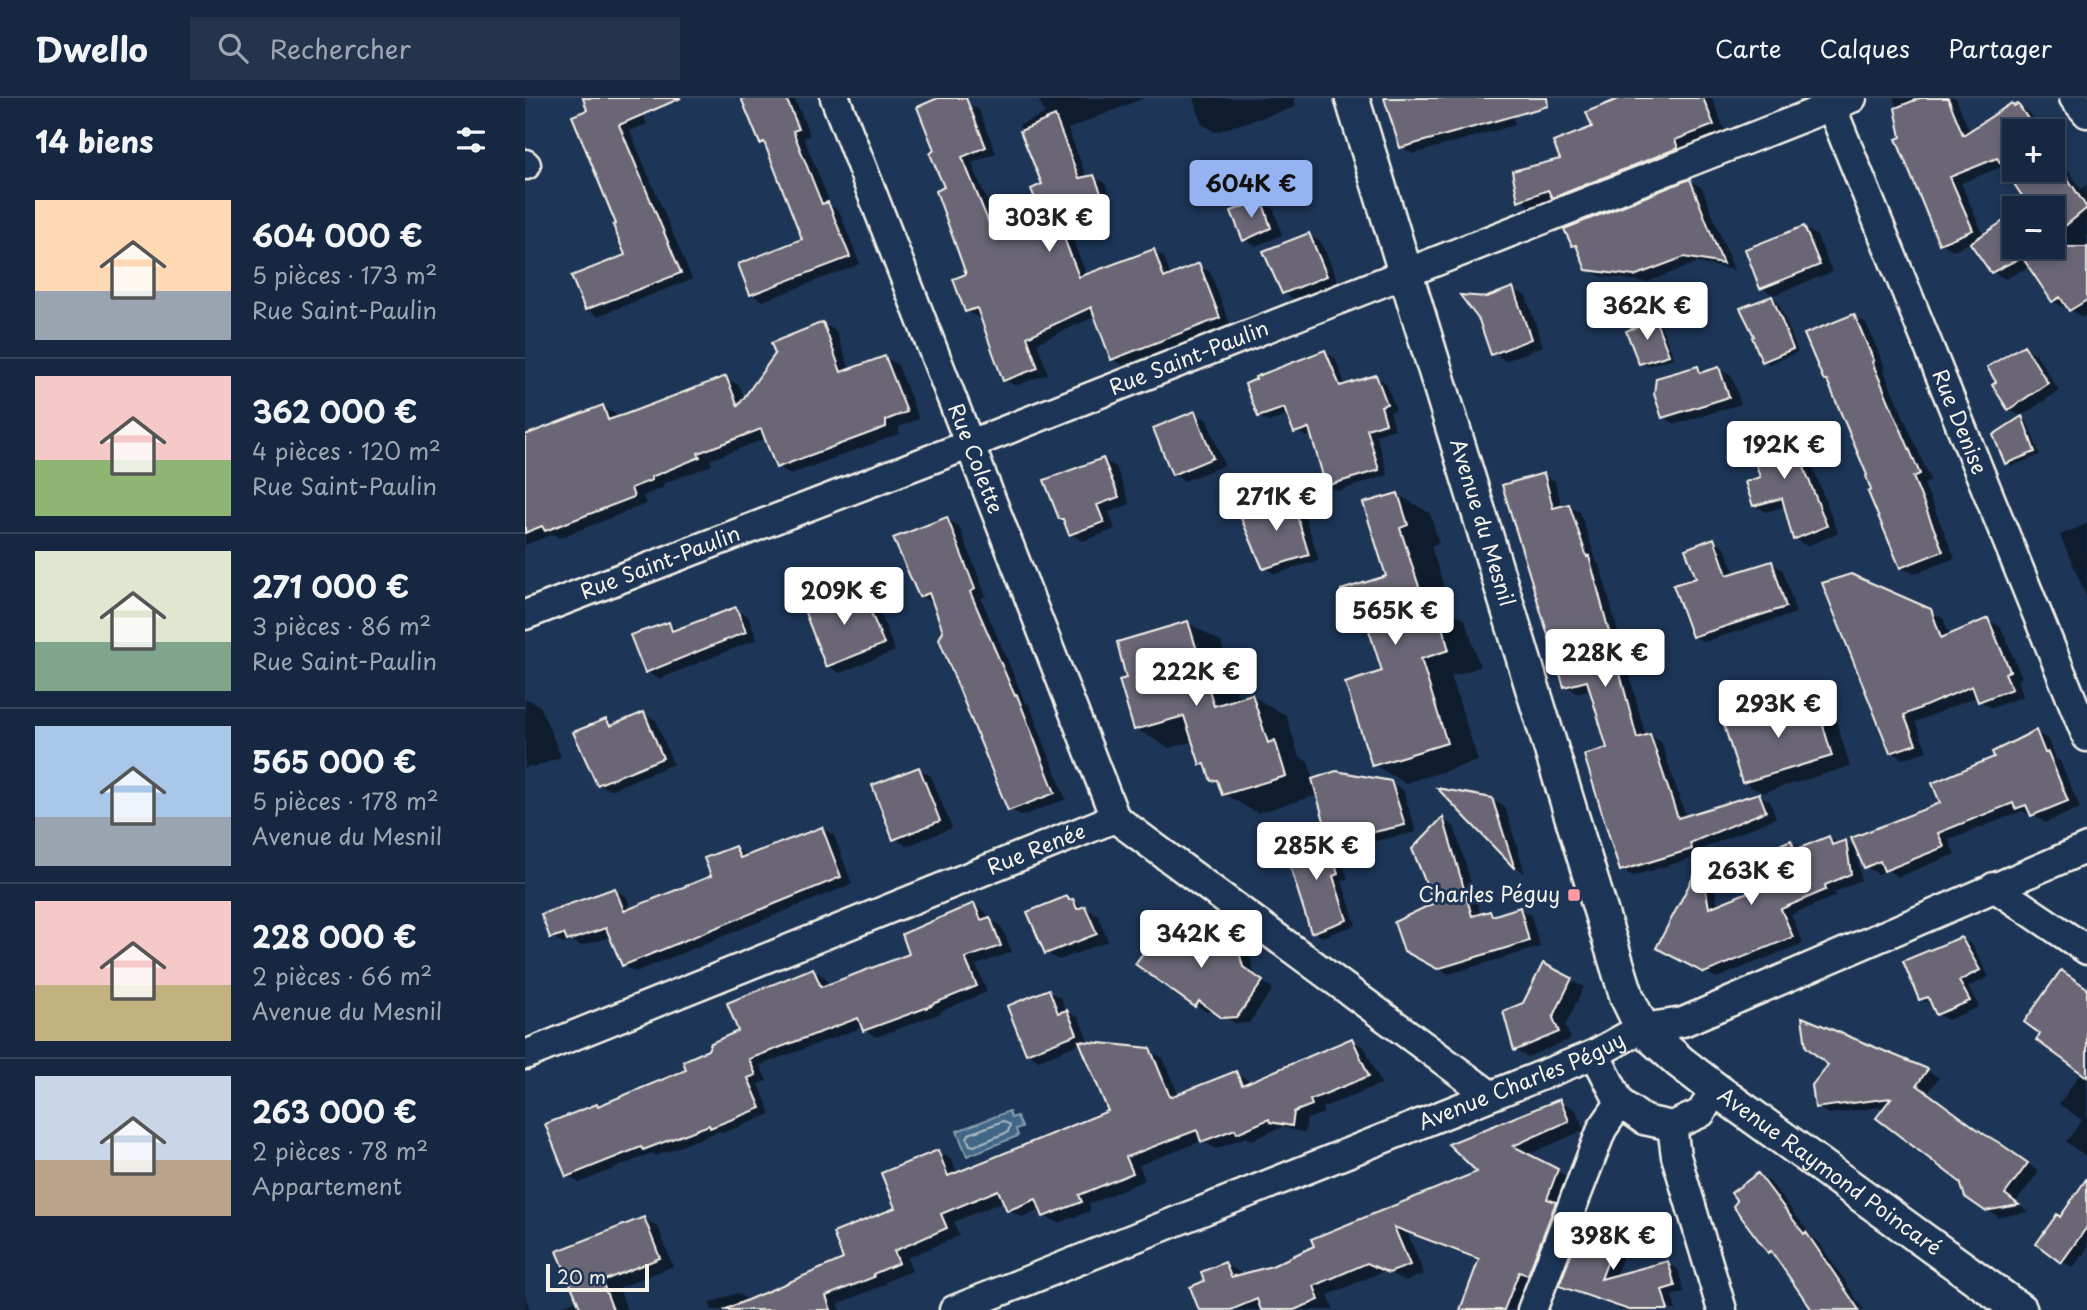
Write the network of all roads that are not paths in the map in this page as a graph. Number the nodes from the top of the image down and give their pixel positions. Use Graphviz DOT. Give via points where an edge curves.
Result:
graph roads {
  1 [pos="835,98"];
  2 [pos="1352,98"];
  3 [pos="2074,98"];
  4 [pos="1841,102"];
  5 [pos="2087,113"];
  6 [pos="1405,273"];
  7 [pos="968,445"];
  8 [pos="525,615"];
  9 [pos="2087,737"];
  10 [pos="1115,818"];
  11 [pos="2087,848"];
  12 [pos="1994,887"];
  13 [pos="2087,950"];
  14 [pos="1642,1028"];
  15 [pos="1595,1054"];
  16 [pos="525,1055"];
  17 [pos="1715,1089"];
  18 [pos="1490,1095"];
  19 [pos="1620,1103"];
  20 [pos="1672,1126"];
  21 [pos="954,1310"];
  22 [pos="1532,1310"];
  23 [pos="1722,1310"];
  24 [pos="2020,1310"];
  1 -- 7 [label="street, Rue Colette"];
  2 -- 6 [label="street, Avenue du Mesnil"];
  3 -- 5 [label="street"];
  4 -- 6 [label="street, Rue Saint-Paulin"];
  4 -- 9 [label="street, Rue Denise"];
  6 -- 7 [label="street, Rue Saint-Paulin"];
  6 -- 14 [label="street, Avenue du Mesnil" via="1627,997"];
  7 -- 8 [label="street, Rue Saint-Paulin"];
  7 -- 10 [label="street, Rue Colette"];
  10 -- 16 [label="street, Rue Renée"];
  10 -- 18 [label="street, Rue Renée"];
  11 -- 12 [label="street, Avenue Charles Péguy"];
  12 -- 13 [label="street"];
  12 -- 14 [label="street, Avenue Charles Péguy" via="1683,1022"];
  14 -- 15 [label="street, Avenue Charles Péguy"];
  14 -- 17 [label="street, Avenue Raymond Poincaré"];
  15 -- 18 [label="street, Avenue Charles Péguy"];
  15 -- 19 [label="street"];
  17 -- 20 [label="street" via="1701,1112"];
  17 -- 24 [label="street, Avenue Raymond Poincaré"];
  18 -- 21 [label="street, Avenue Charles Péguy"];
  19 -- 20 [label="street" via="1644,1120"];
  19 -- 22 [label="street" via="1602,1129"];
  20 -- 23 [label="street" via="1676,1156"];
}
